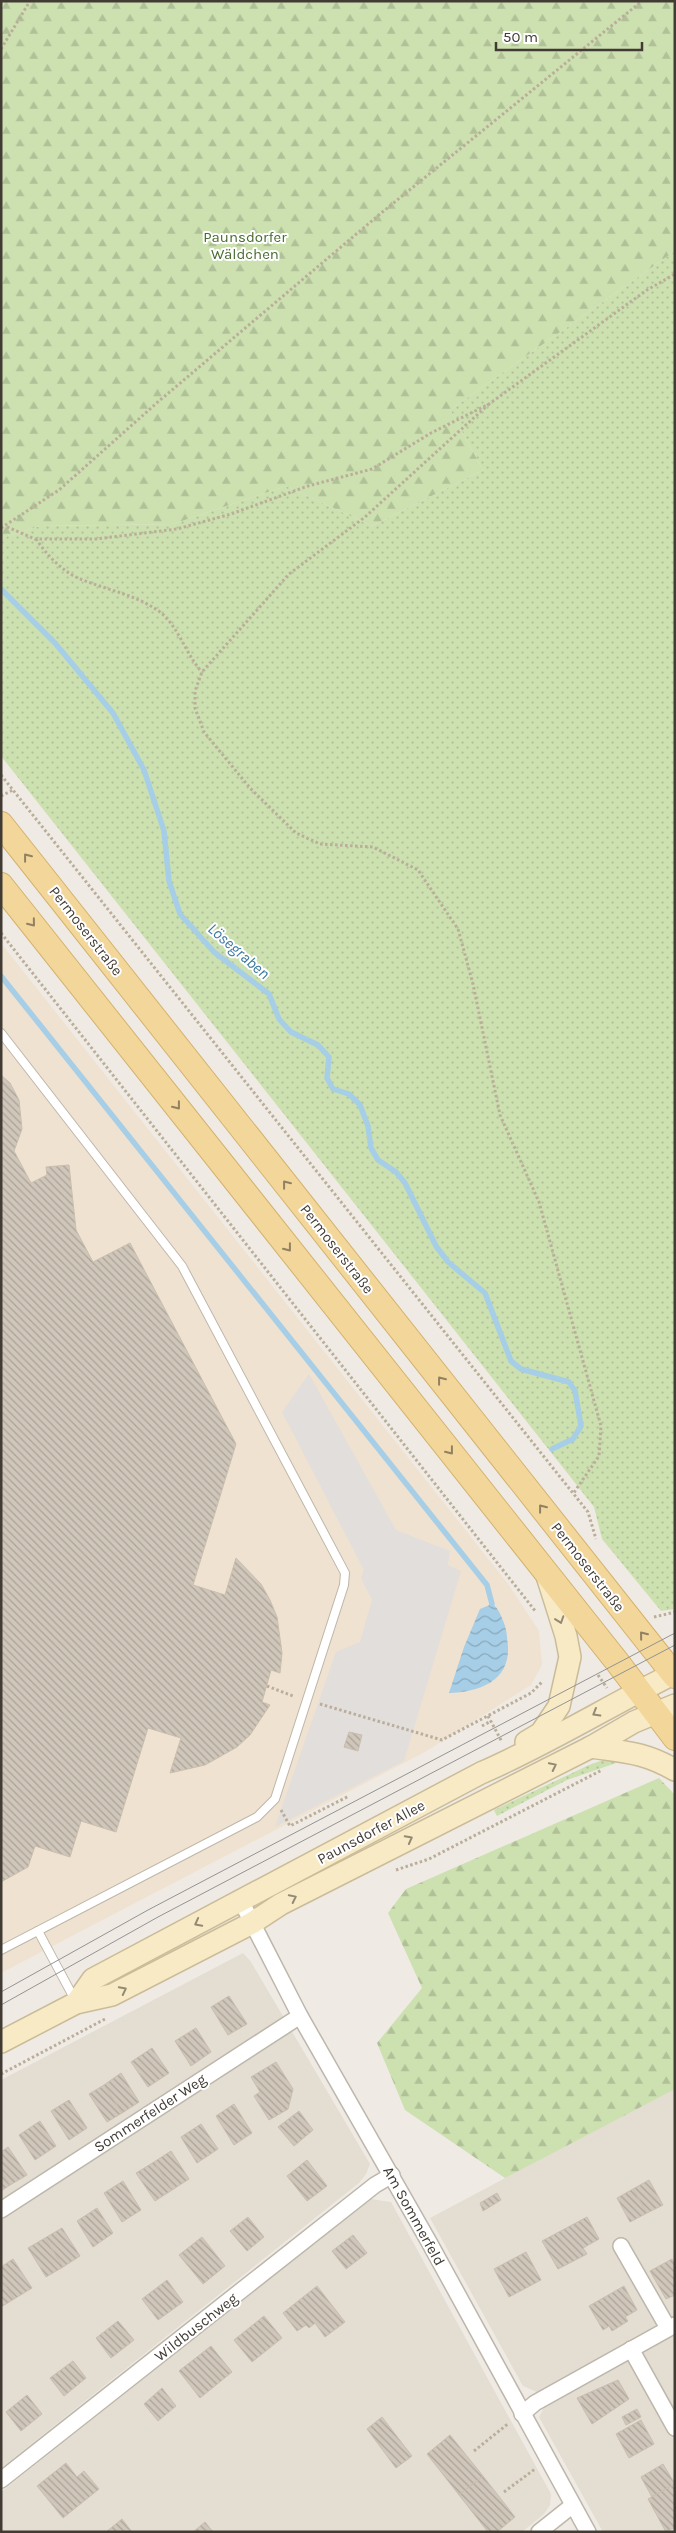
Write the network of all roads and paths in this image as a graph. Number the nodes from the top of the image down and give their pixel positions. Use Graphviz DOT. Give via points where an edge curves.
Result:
graph roads {
  1 [pos="30,1"];
  2 [pos="642,1"];
  3 [pos="1,48"];
  4 [pos="675,274"];
  5 [pos="489,404"];
  6 [pos="7,527"];
  7 [pos="1,528"];
  8 [pos="35,539"];
  9 [pos="202,672"];
  10 [pos="1,775"];
  11 [pos="13,790"];
  12 [pos="1,796"];
  13 [pos="1,824"];
  14 [pos="1,885"];
  15 [pos="1,933"];
  16 [pos="1,1033"];
  17 [pos="573,1494"];
  18 [pos="598,1548"];
  19 [pos="546,1573"];
  20 [pos="675,1612"];
  21 [pos="652,1618"];
  22 [pos="540,1620"];
  23 [pos="674,1674"];
  24 [pos="545,1677"];
  25 [pos="267,1686"];
  26 [pos="638,1690"];
  27 [pos="293,1696"];
  28 [pos="320,1704"];
  29 [pos="665,1709"];
  30 [pos="488,1716"];
  31 [pos="490,1721"];
  32 [pos="482,1726"];
  33 [pos="675,1738"];
  34 [pos="591,1747"];
  35 [pos="494,1748"];
  36 [pos="675,1770"];
  37 [pos="481,1773"];
  38 [pos="349,1796"];
  39 [pos="275,1799"];
  40 [pos="241,1901"];
  41 [pos="252,1923"];
  42 [pos="38,1931"];
  43 [pos="1,1950"];
  44 [pos="76,2003"];
  45 [pos="300,2016"];
  46 [pos="1,2042"];
  47 [pos="392,2175"];
  48 [pos="1,2210"];
  49 [pos="621,2246"];
  50 [pos="671,2326"];
  51 [pos="631,2349"];
  52 [pos="522,2414"];
  53 [pos="675,2428"];
  54 [pos="474,2451"];
  55 [pos="548,2460"];
  56 [pos="1,2480"];
  57 [pos="504,2492"];
  58 [pos="573,2505"];
  59 [pos="539,2532"];
  60 [pos="588,2532"];
  1 -- 3 [label="path"];
  2 -- 6 [label="path" via="372,221 59,490"];
  4 -- 5 [label="path" via="647,290"];
  5 -- 8 [label="path" via="372,469 308,486 231,514 177,529 96,539"];
  5 -- 9 [label="path" via="365,517 289,574"];
  6 -- 7 [label="path"];
  6 -- 8 [label="path"];
  8 -- 9 [label="path" via="46,553 77,578 124,592 161,613"];
  9 -- 17 [label="path" via="195,691 195,708 204,732 250,788 296,833 320,844 373,847 418,870 458,929 500,1114 538,1202 601,1426 599,1456"];
  10 -- 11 [label="path"];
  11 -- 12 [label="path"];
  11 -- 17 [label="path"];
  23 -- 13 [label="main road, Permoserstraße, one-way"];
  14 -- 19 [label="main road, one-way"];
  15 -- 22 [label="path" via="530,1603"];
  16 -- 39 [label="lane" via="182,1266 345,1574"];
  17 -- 18 [label="path" via="588,1512"];
  19 -- 26 [label="main road"];
  19 -- 37 [label="main road, one-way" via="570,1657 559,1706 541,1733"];
  20 -- 21 [label="path"];
  23 -- 26 [label="main road, Paunsdorfer Allee"];
  24 -- 30 [label="path" via="532,1693"];
  25 -- 27 [label="path"];
  26 -- 29 [label="main road"];
  26 -- 37 [label="main road, Paunsdorfer Allee, one-way" via="517,1758"];
  28 -- 30 [label="path" via="442,1740"];
  29 -- 33 [label="main road"];
  29 -- 34 [label="main road, Paunsdorfer Allee" via="634,1722"];
  30 -- 31 [label="path"];
  31 -- 32 [label="path"];
  31 -- 35 [label="path" via="503,1743"];
  34 -- 36 [label="main road" via="636,1752 654,1757"];
  41 -- 34 [label="main road, Paunsdorfer Allee, one-way" via="281,1904"];
  37 -- 40 [label="main road, Paunsdorfer Allee"];
  38 -- 39 [label="path" via="290,1826"];
  39 -- 42 [label="lane" via="257,1817"];
  40 -- 41 [label="street, Am Sommerfeld"];
  40 -- 44 [label="main road, Paunsdorfer Allee, one-way" via="94,1979"];
  44 -- 41 [label="main road, Paunsdorfer Allee, one-way" via="112,1995"];
  41 -- 45 [label="street, Am Sommerfeld"];
  42 -- 43 [label="lane"];
  42 -- 44 [label="lane"];
  44 -- 46 [label="main road, Paunsdorfer Allee"];
  45 -- 47 [label="street, Am Sommerfeld"];
  45 -- 48 [label="street, Sommerfelder Weg"];
  47 -- 52 [label="street, Am Sommerfeld"];
  47 -- 56 [label="street, Wildbuschweg" via="375,2185"];
  49 -- 50 [label="street"];
  50 -- 51 [label="street"];
  51 -- 52 [label="street"];
  51 -- 53 [label="street"];
  52 -- 54 [label="path"];
  52 -- 55 [label="street, Am Sommerfeld"];
  55 -- 57 [label="path"];
  55 -- 58 [label="street, Am Sommerfeld"];
  58 -- 59 [label="street"];
  58 -- 60 [label="street, Am Sommerfeld"];
}
